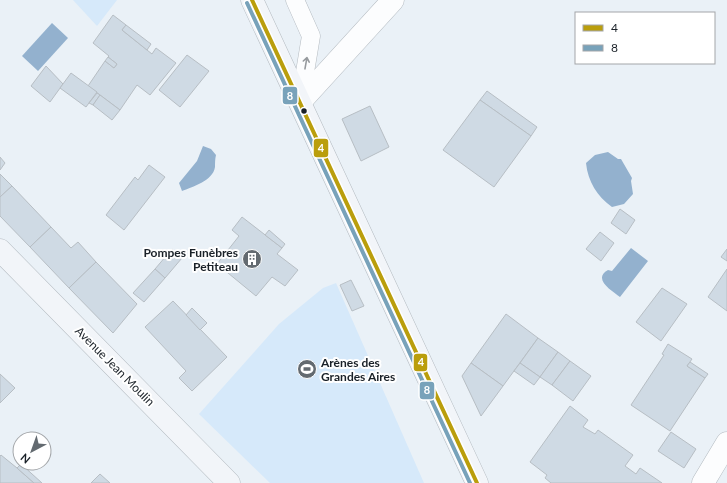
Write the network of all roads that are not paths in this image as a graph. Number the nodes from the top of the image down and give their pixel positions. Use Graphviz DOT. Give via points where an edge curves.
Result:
graph roads {
  1 [pos="252,0"];
  2 [pos="295,0"];
  3 [pos="393,0"];
  4 [pos="300,102"];
  5 [pos="0,250"];
  6 [pos="725,449"];
  7 [pos="225,482"];
  8 [pos="477,483"];
  9 [pos="703,483"];
  1 -- 4 [label="main road"];
  4 -- 2 [label="lane, one-way" via="311,36"];
  3 -- 4 [label="street"];
  4 -- 8 [label="main road"];
  5 -- 7 [label="main road, Avenue Jean Moulin"];
  6 -- 9 [label="street"];
}
